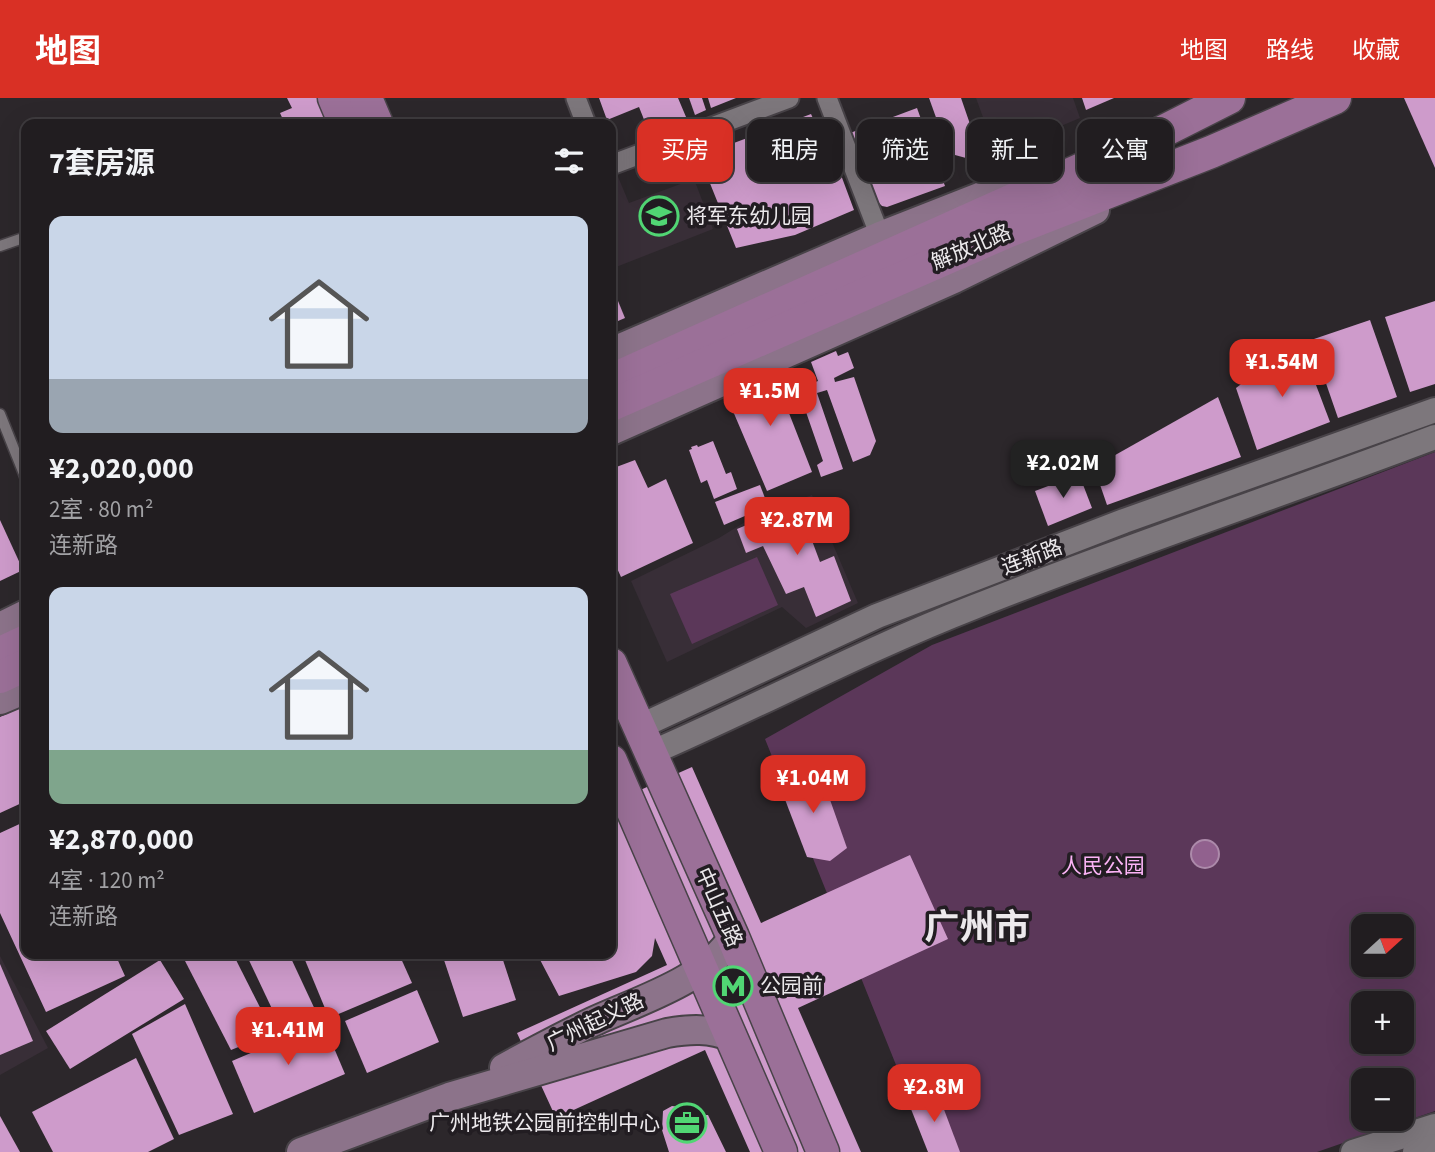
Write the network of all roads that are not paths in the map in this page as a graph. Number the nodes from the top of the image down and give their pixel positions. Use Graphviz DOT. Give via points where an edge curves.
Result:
graph roads {
  1 [pos="334,98"];
  2 [pos="366,98"];
  3 [pos="576,98"];
  4 [pos="789,98"];
  5 [pos="827,98"];
  6 [pos="1229,98"];
  7 [pos="1335,98"];
  8 [pos="1197,112"];
  9 [pos="343,119"];
  10 [pos="375,119"];
  11 [pos="584,119"];
  12 [pos="1211,152"];
  13 [pos="616,163"];
  14 [pos="880,236"];
  15 [pos="21,239"];
  16 [pos="0,246"];
  17 [pos="815,302"];
  18 [pos="616,350"];
  19 [pos="616,378"];
  20 [pos="616,402"];
  21 [pos="1435,410"];
  22 [pos="0,414"];
  23 [pos="616,429"];
  24 [pos="1435,437"];
  25 [pos="21,466"];
  26 [pos="21,616"];
  27 [pos="0,626"];
  28 [pos="21,642"];
  29 [pos="0,653"];
  30 [pos="21,667"];
  31 [pos="616,675"];
  32 [pos="0,677"];
  33 [pos="21,691"];
  34 [pos="0,700"];
  35 [pos="645,740"];
  36 [pos="616,772"];
  37 [pos="733,937"];
  38 [pos="702,969"];
  39 [pos="732,1037"];
  40 [pos="449,1097"];
  41 [pos="1435,1126"];
  42 [pos="1435,1146"];
  43 [pos="301,1152"];
  44 [pos="781,1152"];
  45 [pos="822,1152"];
  46 [pos="1353,1152"];
  47 [pos="1415,1152"];
  1 -- 9 [label="main road"];
  2 -- 10 [label="main road"];
  3 -- 11 [label="street"];
  4 -- 13 [label="street"];
  5 -- 14 [label="street"];
  6 -- 8 [label="main road, 解放北路"];
  7 -- 12 [label="main road, 解放北路"];
  8 -- 14 [label="main road"];
  8 -- 17 [label="main road, 解放北路"];
  12 -- 17 [label="main road, 解放北路"];
  12 -- 23 [label="main road" via="966,273"];
  14 -- 18 [label="main road"];
  15 -- 16 [label="lane"];
  17 -- 19 [label="main road, 解放北路"];
  17 -- 20 [label="main road, 解放北路"];
  21 -- 35 [label="street, 连新路" via="1124,521 877,616"];
  22 -- 25 [label="lane"];
  24 -- 35 [label="street, 连新路" via="972,607"];
  26 -- 27 [label="main road"];
  28 -- 29 [label="main road"];
  30 -- 32 [label="main road"];
  31 -- 35 [label="main road, 中山五路"];
  33 -- 34 [label="main road"];
  35 -- 37 [label="main road, 中山五路"];
  36 -- 38 [label="main road, 中山五路"];
  37 -- 38 [label="main road, 广州起义路"];
  37 -- 45 [label="main road, 中山五路"];
  38 -- 39 [label="main road, 中山五路"];
  38 -- 40 [label="main road, 广州起义路"];
  39 -- 40 [label="main road, 广州起义路" via="717,1031 667,1033"];
  39 -- 44 [label="main road, 中山五路"];
  40 -- 43 [label="main road, 广州起义路"];
  41 -- 46 [label="street"];
  42 -- 47 [label="street"];
}
